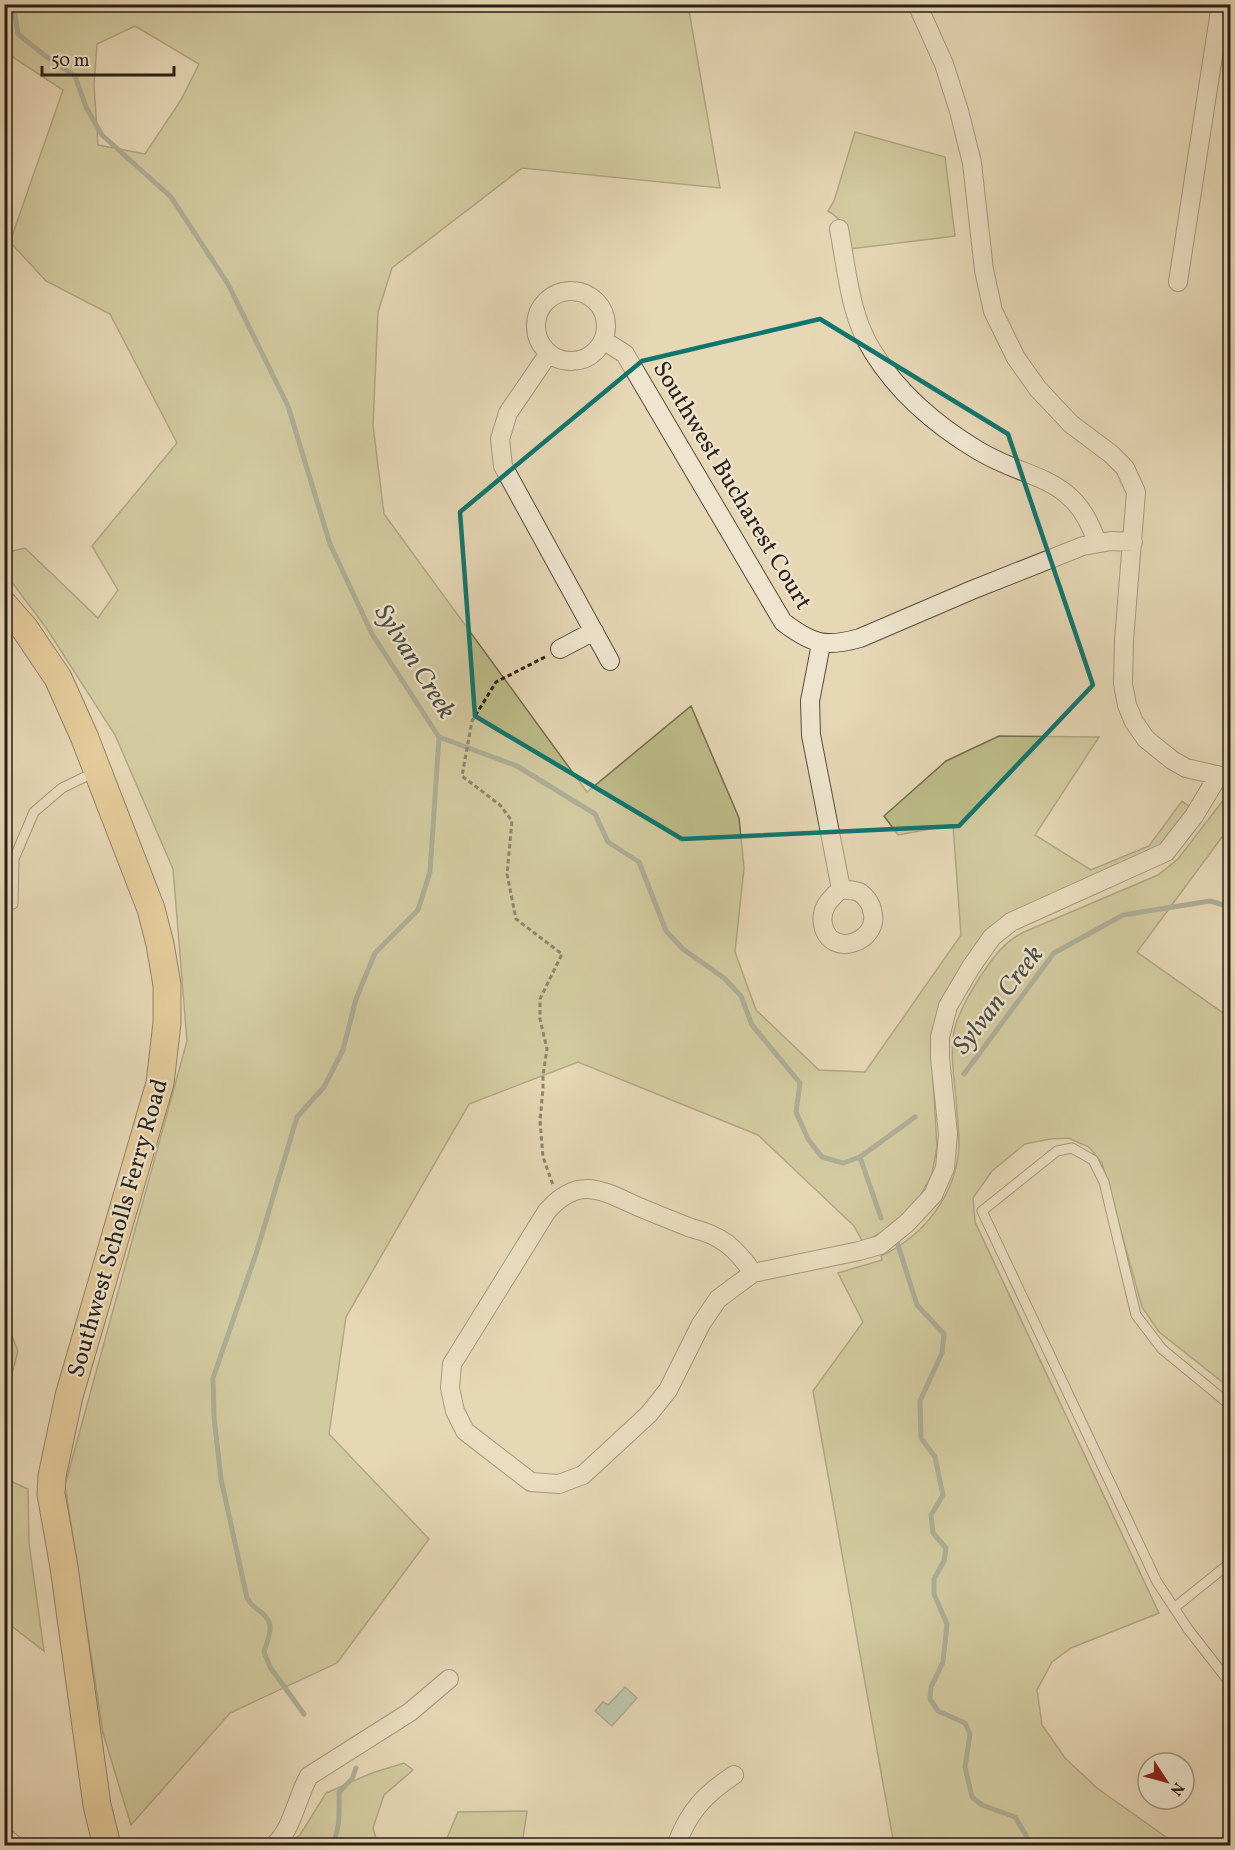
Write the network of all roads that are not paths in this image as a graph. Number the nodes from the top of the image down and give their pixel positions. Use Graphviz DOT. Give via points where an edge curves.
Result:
graph roads {
  1 [pos="917,4"];
  2 [pos="1221,4"];
  3 [pos="839,230"];
  4 [pos="1178,282"];
  5 [pos="603,340"];
  6 [pos="549,353"];
  7 [pos="1133,542"];
  8 [pos="1097,543"];
  9 [pos="4,605"];
  10 [pos="594,631"];
  11 [pos="821,644"];
  12 [pos="560,649"];
  13 [pos="610,661"];
  14 [pos="98,771"];
  15 [pos="1224,777"];
  16 [pos="841,889"];
  17 [pos="13,904"];
  18 [pos="753,1273"];
  19 [pos="1230,1405"];
  20 [pos="1230,1563"];
  21 [pos="1174,1608"];
  22 [pos="449,1679"];
  23 [pos="1230,1683"];
  24 [pos="734,1775"];
  25 [pos="4,1830"];
  26 [pos="22,1845"];
  27 [pos="107,1845"];
  28 [pos="273,1845"];
  29 [pos="676,1845"];
  1 -- 7 [label="street" via="944,64 959,111 972,164 984,270 993,311 1016,358 1038,389 1071,424 1125,468 1136,492"];
  2 -- 4 [label="street"];
  3 -- 8 [label="street" via="859,325 893,380 960,440 1059,488 1086,517"];
  5 -- 6 [label="street" via="595,352 580,360 570,361"];
  5 -- 6 [label="street" via="606,328 600,304 590,295 564,291 543,304 537,317 538,338"];
  5 -- 11 [label="street, Southwest Bucharest Court" via="625,354 783,622"];
  6 -- 10 [label="street" via="508,413 500,439 503,466"];
  7 -- 8 [label="street"];
  7 -- 15 [label="street" via="1124,640 1123,684 1127,705 1146,739 1172,760 1186,768"];
  8 -- 11 [label="street" via="983,585 860,638 842,644"];
  9 -- 14 [label="main road, Southwest Scholls Ferry Road" via="26,629 58,678"];
  10 -- 12 [label="street"];
  10 -- 13 [label="street"];
  11 -- 16 [label="street" via="810,701 811,735"];
  14 -- 17 [label="lane" via="62,788 34,812 14,859"];
  14 -- 27 [label="main road, Southwest Scholls Ferry Road" via="151,909 164,964 167,1004 158,1092 69,1396 52,1476 51,1494 97,1805"];
  15 -- 18 [label="street" via="1166,852 1011,922 986,944 948,1006 940,1037 948,1134 945,1168 933,1195 907,1223 880,1245"];
  18 -- 18 [label="street" via="718,1299 668,1390 650,1414 583,1475 559,1484 531,1482 465,1431 450,1388 452,1364 558,1198 581,1189 605,1192 721,1238 742,1256"];
  19 -- 21 [label="lane" via="1162,1349 1136,1315 1104,1182 1093,1160 1072,1148 1057,1151 982,1211 1157,1582"];
  20 -- 21 [label="lane"];
  21 -- 23 [label="lane"];
  22 -- 28 [label="street" via="410,1712 309,1776 285,1832"];
  24 -- 29 [label="street" via="716,1786 694,1810"];
  25 -- 26 [label="lane"];
}
